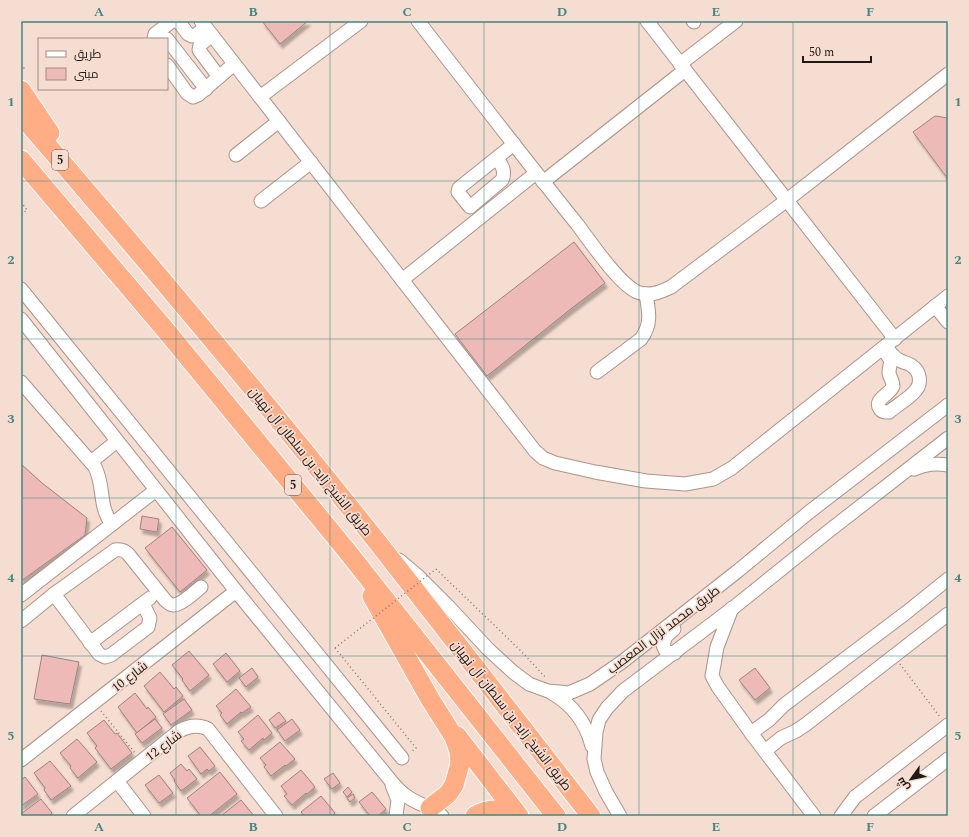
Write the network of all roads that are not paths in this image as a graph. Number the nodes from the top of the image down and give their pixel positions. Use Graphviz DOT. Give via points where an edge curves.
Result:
graph roads {
  1 [pos="172,21"];
  2 [pos="178,21"];
  3 [pos="361,21"];
  4 [pos="418,21"];
  5 [pos="647,21"];
  6 [pos="736,21"];
  7 [pos="206,28"];
  8 [pos="162,37"];
  9 [pos="168,44"];
  10 [pos="234,64"];
  11 [pos="168,66"];
  12 [pos="683,67"];
  13 [pos="219,77"];
  14 [pos="946,79"];
  15 [pos="206,89"];
  16 [pos="21,90"];
  17 [pos="260,97"];
  18 [pos="21,115"];
  19 [pos="278,121"];
  20 [pos="514,144"];
  21 [pos="236,155"];
  22 [pos="497,158"];
  23 [pos="21,160"];
  24 [pos="310,162"];
  25 [pos="539,178"];
  26 [pos="787,200"];
  27 [pos="262,201"];
  28 [pos="99,205"];
  29 [pos="470,207"];
  30 [pos="478,219"];
  31 [pos="402,280"];
  32 [pos="21,289"];
  33 [pos="646,294"];
  34 [pos="948,296"];
  35 [pos="935,306"];
  36 [pos="21,319"];
  37 [pos="948,322"];
  38 [pos="888,344"];
  39 [pos="597,372"];
  40 [pos="21,382"];
  41 [pos="948,405"];
  42 [pos="948,438"];
  43 [pos="118,441"];
  44 [pos="154,453"];
  45 [pos="91,462"];
  46 [pos="948,465"];
  47 [pos="138,466"];
  48 [pos="903,473"];
  49 [pos="156,490"];
  50 [pos="112,524"];
  51 [pos="378,543"];
  52 [pos="347,551"];
  53 [pos="60,565"];
  54 [pos="739,570"];
  55 [pos="948,579"];
  56 [pos="72,581"];
  57 [pos="201,587"];
  58 [pos="236,591"];
  59 [pos="158,592"];
  60 [pos="54,594"];
  61 [pos="21,595"];
  62 [pos="143,604"];
  63 [pos="733,608"];
  64 [pos="948,614"];
  65 [pos="21,621"];
  66 [pos="90,643"];
  67 [pos="675,653"];
  68 [pos="554,692"];
  69 [pos="430,699"];
  70 [pos="775,714"];
  71 [pos="948,726"];
  72 [pos="752,733"];
  73 [pos="790,734"];
  74 [pos="765,751"];
  75 [pos="402,758"];
  76 [pos="594,759"];
  77 [pos="21,760"];
  78 [pos="948,760"];
  79 [pos="117,781"];
  80 [pos="391,782"];
  81 [pos="432,810"];
  82 [pos="846,814"];
  83 [pos="73,816"];
  84 [pos="144,816"];
  85 [pos="276,816"];
  86 [pos="397,816"];
  87 [pos="475,816"];
  88 [pos="514,816"];
  89 [pos="519,816"];
  90 [pos="556,816"];
  91 [pos="591,816"];
  92 [pos="620,816"];
  93 [pos="814,816"];
  94 [pos="874,816"];
  1 -- 8 [label="street"];
  2 -- 7 [label="street" via="192,36"];
  3 -- 17 [label="street"];
  4 -- 20 [label="street"];
  5 -- 12 [label="street"];
  6 -- 12 [label="street"];
  7 -- 10 [label="street"];
  7 -- 13 [label="street" via="199,50"];
  9 -- 15 [label="street"];
  10 -- 13 [label="street"];
  10 -- 17 [label="street"];
  11 -- 15 [label="street" via="190,96 195,97"];
  12 -- 25 [label="street"];
  12 -- 26 [label="street"];
  13 -- 15 [label="street"];
  14 -- 26 [label="street"];
  16 -- 28 [label="highway"];
  17 -- 19 [label="street"];
  18 -- 28 [label="highway, طريق الشيخ زايد بن سلطان آل نهيان / 5"];
  19 -- 21 [label="street"];
  19 -- 24 [label="street"];
  20 -- 22 [label="street"];
  20 -- 25 [label="street"];
  22 -- 29 [label="street" via="504,169 502,180"];
  22 -- 29 [label="street" via="459,188 458,192"];
  23 -- 52 [label="highway, طريق الشيخ زايد بن سلطان آل نهيان / 5" via="168,333"];
  24 -- 27 [label="street"];
  24 -- 31 [label="street"];
  25 -- 30 [label="street"];
  25 -- 33 [label="street" via="619,278 637,292"];
  26 -- 33 [label="street" via="671,287 657,294"];
  26 -- 38 [label="street"];
  28 -- 51 [label="highway, طريق الشيخ زايد بن سلطان آل نهيان / 5"];
  29 -- 30 [label="street"];
  30 -- 31 [label="street"];
  31 -- 38 [label="street" via="543,458 554,463 646,481 685,484 713,480 732,468"];
  32 -- 44 [label="street"];
  33 -- 39 [label="street" via="650,320 646,332 641,339"];
  34 -- 35 [label="street"];
  35 -- 37 [label="street"];
  35 -- 38 [label="street"];
  36 -- 43 [label="street"];
  38 -- 38 [label="street" via="891,361 889,372 893,385 878,405 885,412 889,412 916,390 919,384 919,375 914,367 893,356"];
  40 -- 45 [label="street"];
  41 -- 54 [label="street, طريق محمد نزال المعصب"];
  42 -- 48 [label="street, طريق محمد نزال المعصب"];
  43 -- 45 [label="street"];
  43 -- 47 [label="street"];
  44 -- 47 [label="street"];
  44 -- 75 [label="street"];
  45 -- 50 [label="street" via="100,478 104,510"];
  46 -- 48 [label="street" via="924,464"];
  47 -- 49 [label="street"];
  48 -- 63 [label="street, طريق محمد نزال المعصب"];
  49 -- 50 [label="street"];
  49 -- 58 [label="street"];
  50 -- 53 [label="street"];
  51 -- 68 [label="street" via="418,576 512,672 530,684"];
  51 -- 91 [label="highway, طريق الشيخ زايد بن سلطان آل نهيان / 5"];
  52 -- 69 [label="highway"];
  52 -- 90 [label="highway, طريق الشيخ زايد بن سلطان آل نهيان / 5"];
  53 -- 56 [label="street"];
  53 -- 61 [label="street"];
  54 -- 67 [label="street" via="711,601 666,636 663,645 665,650"];
  54 -- 68 [label="street, طريق محمد نزال المعصب" via="628,658 590,684 569,693"];
  55 -- 70 [label="street"];
  56 -- 59 [label="street" via="120,549 129,554"];
  56 -- 60 [label="street"];
  57 -- 59 [label="street" via="174,605"];
  58 -- 77 [label="street, شارع 10"];
  58 -- 80 [label="street"];
  59 -- 62 [label="street"];
  60 -- 65 [label="street"];
  60 -- 66 [label="street"];
  62 -- 66 [label="street"];
  62 -- 66 [label="street" via="150,618 150,624 146,629 108,656 99,654"];
  63 -- 67 [label="street, طريق محمد نزال المعصب"];
  63 -- 72 [label="street" via="717,648 712,676"];
  64 -- 73 [label="street"];
  67 -- 76 [label="street, طريق محمد نزال المعصب" via="623,691 606,708 596,732"];
  68 -- 76 [label="street" via="581,719 588,731"];
  69 -- 81 [label="highway" via="454,737 460,764 454,785"];
  69 -- 89 [label="highway"];
  70 -- 72 [label="street"];
  70 -- 73 [label="street" via="779,727"];
  71 -- 82 [label="street" via="855,797"];
  72 -- 74 [label="street"];
  73 -- 74 [label="street"];
  74 -- 93 [label="street"];
  76 -- 92 [label="street, طريق محمد نزال المعصب" via="606,792"];
  78 -- 94 [label="street"];
  79 -- 83 [label="street, شارع 12"];
  79 -- 84 [label="street"];
  79 -- 85 [label="street, شارع 12" via="179,731 201,725 208,729"];
  80 -- 81 [label="street" via="407,797"];
  80 -- 86 [label="street" via="398,800"];
  81 -- 86 [label="street" via="415,806"];
  87 -- 88 [label="highway" via="497,810"];
}
